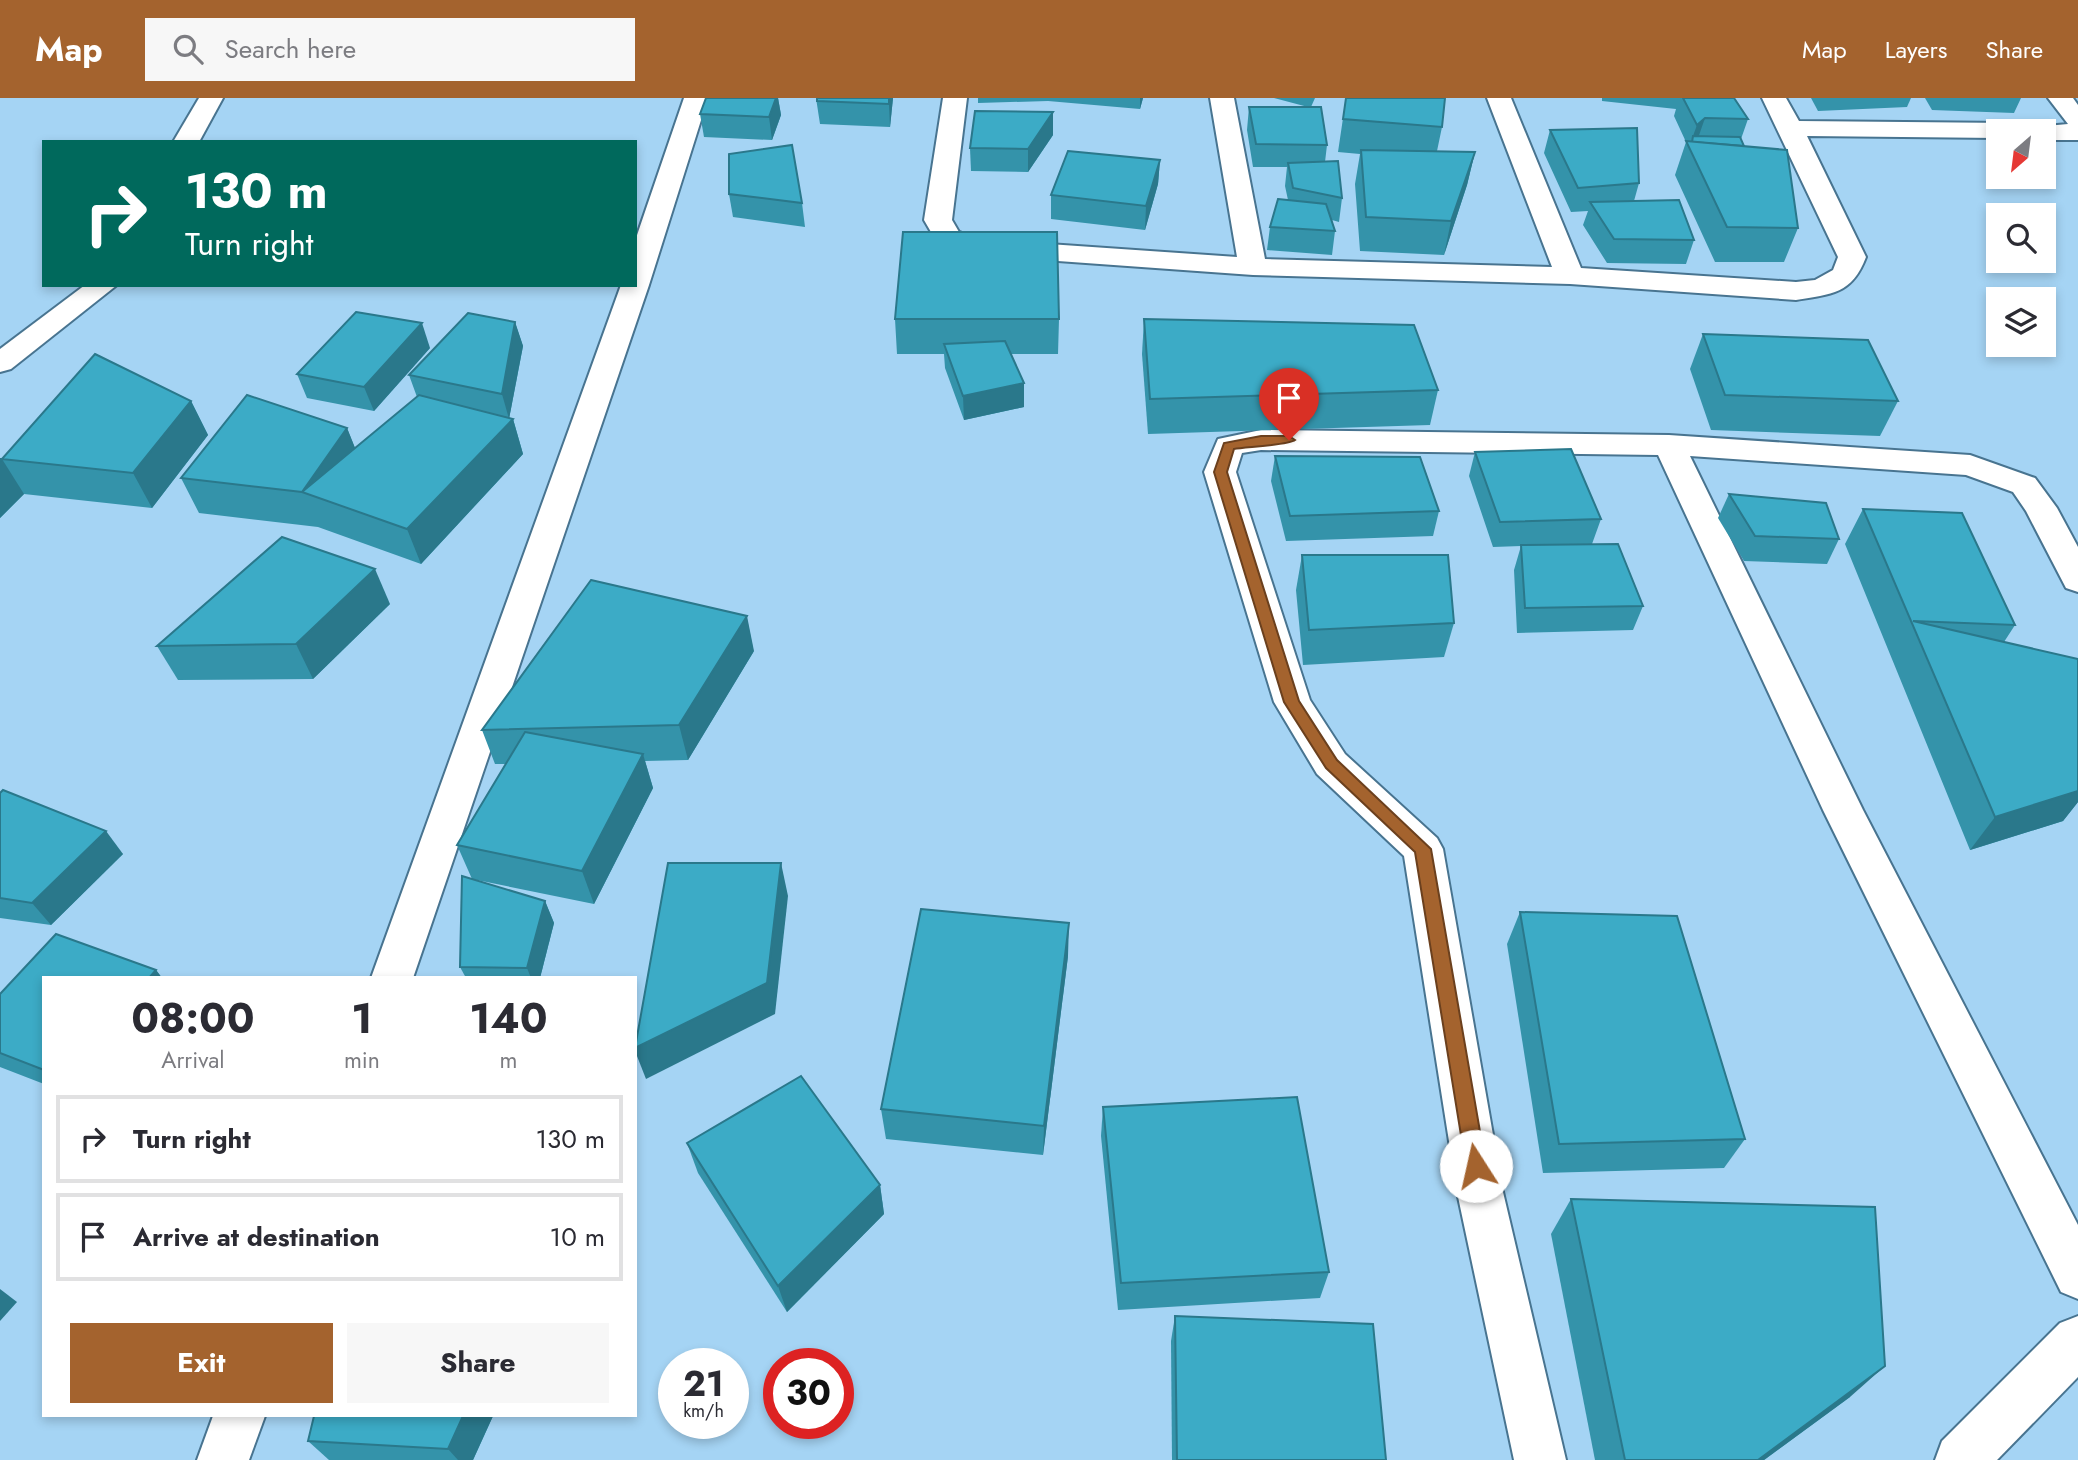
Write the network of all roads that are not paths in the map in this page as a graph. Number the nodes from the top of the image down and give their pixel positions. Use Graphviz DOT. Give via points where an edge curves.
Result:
graph roads {
  1 [pos="211,98"];
  2 [pos="696,98"];
  3 [pos="955,98"];
  4 [pos="1222,98"];
  5 [pos="1499,98"];
  6 [pos="1774,98"];
  7 [pos="2060,98"];
  8 [pos="2078,121"];
  9 [pos="1791,128"];
  10 [pos="1986,131"];
  11 [pos="2056,132"];
  12 [pos="2078,132"];
  13 [pos="187,140"];
  14 [pos="1253,267"];
  15 [pos="1570,276"];
  16 [pos="637,278"];
  17 [pos="100,287"];
  18 [pos="634,287"];
  19 [pos="0,363"];
  20 [pos="1669,445"];
  21 [pos="2078,580"];
  22 [pos="393,976"];
  23 [pos="2078,1275"];
  24 [pos="2078,1341"];
  25 [pos="239,1417"];
  26 [pos="223,1460"];
  27 [pos="1540,1460"];
  28 [pos="1961,1460"];
  1 -- 13 [label="street"];
  2 -- 16 [label="street"];
  3 -- 14 [label="street" via="938,220 948,238 975,247"];
  4 -- 14 [label="street"];
  5 -- 15 [label="street"];
  6 -- 9 [label="street"];
  7 -- 8 [label="street"];
  9 -- 10 [label="street"];
  9 -- 15 [label="street" via="1852,257 1845,275 1822,287 1796,291"];
  11 -- 12 [label="street"];
  14 -- 15 [label="street"];
  17 -- 19 [label="street"];
  18 -- 22 [label="street"];
  20 -- 21 [label="street" via="1970,465 2024,485"];
  20 -- 23 [label="street" via="1843,810"];
  20 -- 27 [label="street" via="1261,440 1228,446 1220,472 1292,702 1331,764 1423,849 1480,1192"];
  24 -- 28 [label="street"];
  25 -- 26 [label="street"];
}
